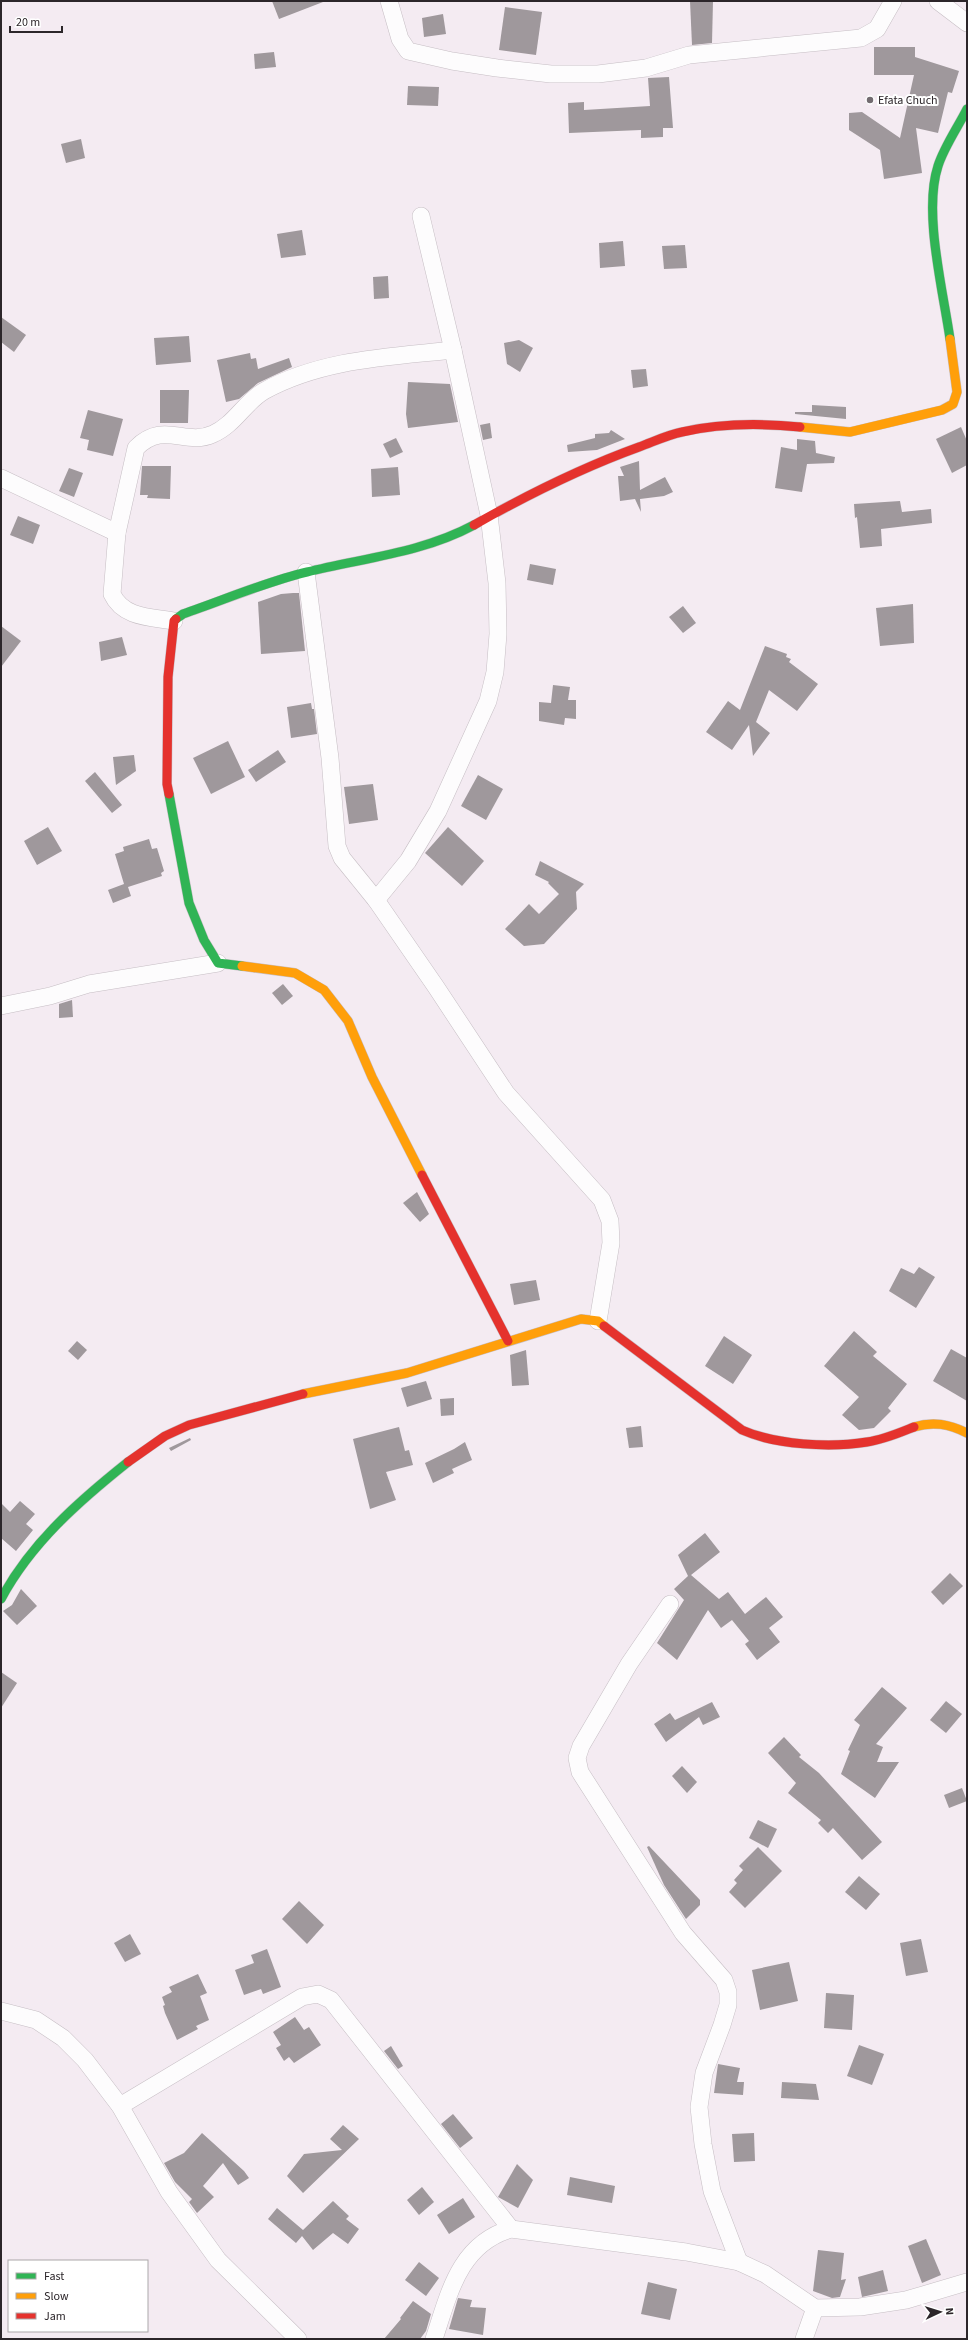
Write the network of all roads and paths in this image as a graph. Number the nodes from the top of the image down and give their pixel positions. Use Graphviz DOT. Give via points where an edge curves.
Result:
graph roads {
  1 [pos="389,1"];
  2 [pos="893,1"];
  3 [pos="938,1"];
  4 [pos="967,23"];
  5 [pos="967,109"];
  6 [pos="421,216"];
  7 [pos="453,350"];
  8 [pos="1,478"];
  9 [pos="489,515"];
  10 [pos="116,533"];
  11 [pos="306,572"];
  12 [pos="174,621"];
  13 [pos="376,900"];
  14 [pos="218,963"];
  15 [pos="1,1006"];
  16 [pos="598,1321"];
  17 [pos="508,1341"];
  18 [pos="967,1434"];
  19 [pos="7,1573"];
  20 [pos="1,1600"];
  21 [pos="670,1604"];
  22 [pos="1,2011"];
  23 [pos="120,2106"];
  24 [pos="511,2230"];
  25 [pos="739,2262"];
  26 [pos="967,2282"];
  27 [pos="815,2308"];
  28 [pos="298,2339"];
  29 [pos="434,2339"];
  30 [pos="804,2339"];
  1 -- 2 [label="street" via="400,39 408,50 452,61 551,74 598,74 646,68 689,55 861,38 877,29"];
  3 -- 4 [label="street"];
  5 -- 9 [label="street" via="938,165 932,189 932,218 956,376 957,392 953,404 918,417 850,432 766,424 723,425 680,432 612,457"];
  6 -- 7 [label="street"];
  7 -- 9 [label="street"];
  7 -- 10 [label="street" via="370,359 325,367 290,378 262,392 230,423 212,435 192,437 155,434 136,448"];
  8 -- 10 [label="street"];
  9 -- 11 [label="street" via="453,536 424,546"];
  9 -- 13 [label="street" via="497,583 498,634 495,672 488,701 438,812 408,861"];
  10 -- 12 [label="street" via="111,580 116,604 128,612"];
  11 -- 12 [label="street" via="182,614"];
  11 -- 13 [label="street" via="330,758 337,846 342,858"];
  12 -- 14 [label="street" via="168,677 167,784 188,903 204,940"];
  13 -- 16 [label="street" via="506,1093 602,1200 610,1221 611,1243"];
  14 -- 15 [label="street" via="89,984 50,996"];
  14 -- 17 [label="street" via="295,973 324,990 348,1021 376,1084"];
  16 -- 17 [label="street" via="581,1319"];
  16 -- 18 [label="street" via="742,1430 758,1437 840,1443 869,1442 938,1422 956,1427"];
  17 -- 19 [label="street" via="408,1373 326,1388 189,1425 165,1436 146,1447 88,1494"];
  19 -- 20 [label="street"];
  21 -- 25 [label="street" via="629,1664 581,1746 577,1758 580,1772 620,1837 683,1933 724,1980 728,1992 728,2005 704,2073 699,2107 712,2190"];
  22 -- 23 [label="street" via="36,2020 63,2038"];
  23 -- 24 [label="street" via="302,1997 318,1994 331,2000"];
  23 -- 28 [label="street" via="169,2192 218,2260"];
  24 -- 25 [label="street" via="686,2252"];
  24 -- 29 [label="street" via="494,2234 474,2251 454,2278"];
  25 -- 27 [label="street" via="765,2274"];
  26 -- 27 [label="street" via="906,2300 860,2307"];
  27 -- 30 [label="street"];
}
